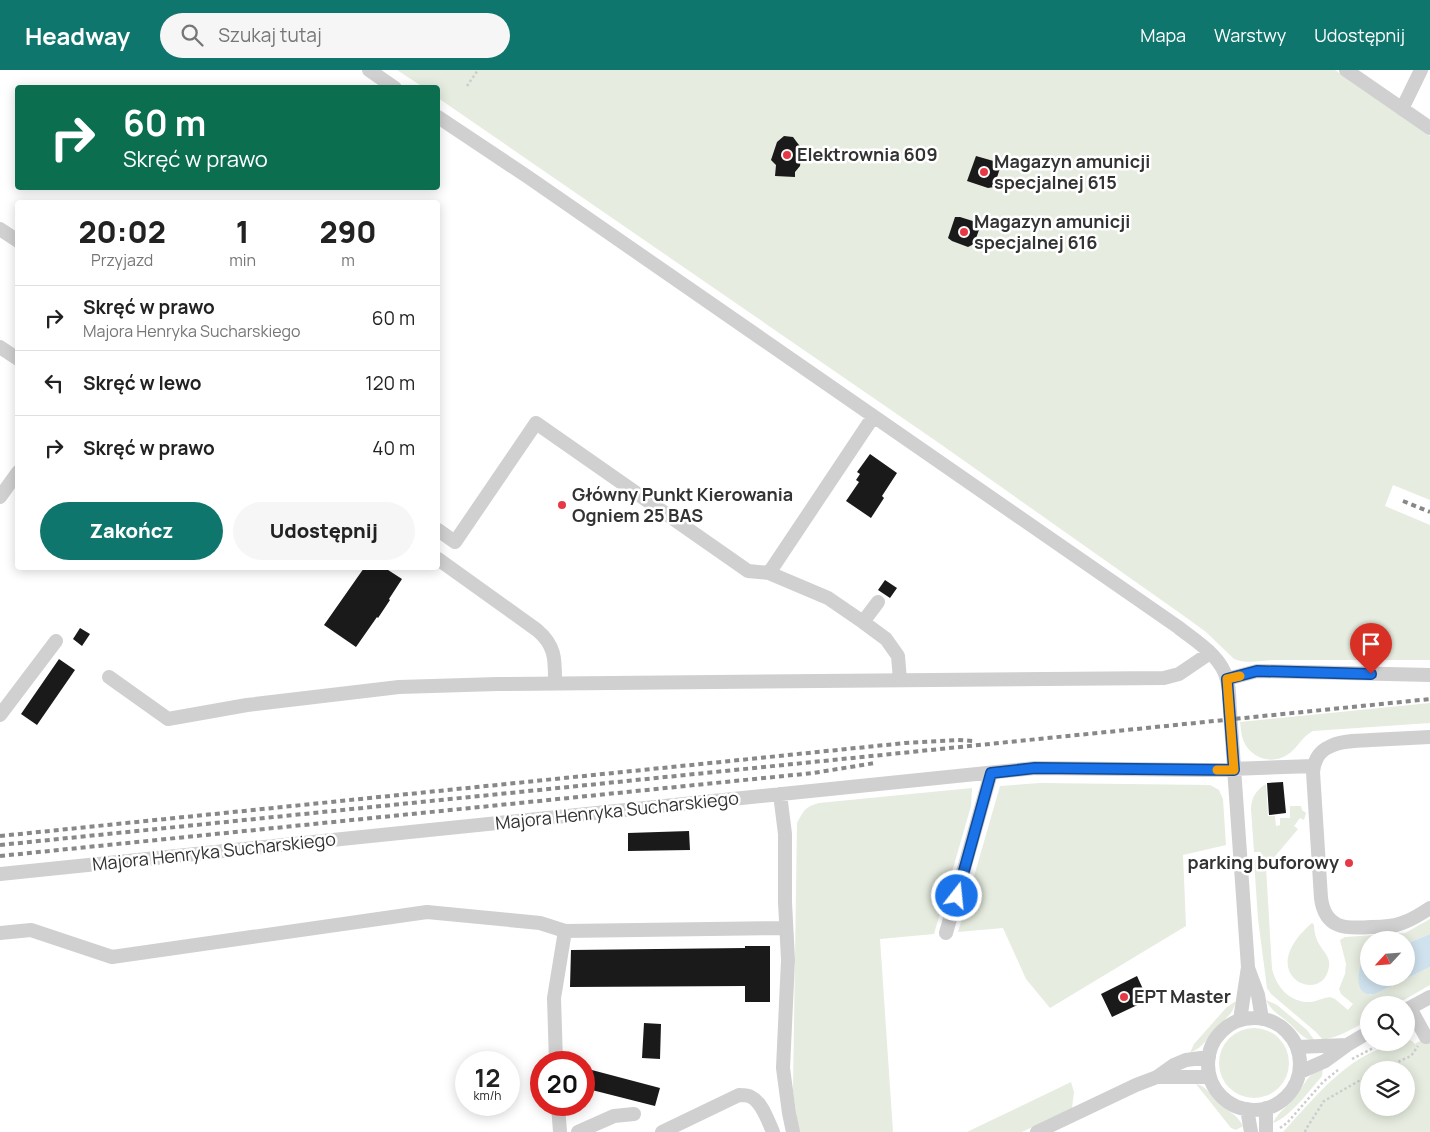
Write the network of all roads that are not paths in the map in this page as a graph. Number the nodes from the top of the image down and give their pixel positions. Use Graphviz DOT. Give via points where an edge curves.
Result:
graph roads {
  1 [pos="370,70"];
  2 [pos="1346,70"];
  3 [pos="1421,70"];
  4 [pos="391,85"];
  5 [pos="1402,109"];
  6 [pos="440,118"];
  7 [pos="1430,128"];
  8 [pos="0,229"];
  9 [pos="15,239"];
  10 [pos="0,347"];
  11 [pos="15,357"];
  12 [pos="873,417"];
  13 [pos="15,476"];
  14 [pos="0,497"];
  15 [pos="440,531"];
  16 [pos="440,560"];
  17 [pos="769,573"];
  18 [pos="878,602"];
  19 [pos="863,622"];
  20 [pos="56,641"];
  21 [pos="1210,653"];
  22 [pos="1430,675"];
  23 [pos="109,677"];
  24 [pos="1227,679"];
  25 [pos="900,680"];
  26 [pos="555,683"];
  27 [pos="0,714"];
  28 [pos="1430,737"];
  29 [pos="1314,766"];
  30 [pos="1234,770"];
  31 [pos="991,773"];
  32 [pos="780,794"];
  33 [pos="0,874"];
  34 [pos="1430,908"];
  35 [pos="786,928"];
  36 [pos="565,931"];
  37 [pos="0,933"];
  38 [pos="946,933"];
  39 [pos="1248,967"];
  40 [pos="1430,996"];
  41 [pos="1415,1005"];
  42 [pos="1262,1019"];
  43 [pos="1240,1020"];
  44 [pos="1415,1020"];
  45 [pos="1360,1037"];
  46 [pos="1426,1037"];
  47 [pos="1347,1045"];
  48 [pos="1297,1048"];
  49 [pos="556,1051"];
  50 [pos="1209,1057"];
  51 [pos="1300,1072"];
  52 [pos="1158,1077"];
  53 [pos="1210,1077"];
  54 [pos="1266,1108"];
  55 [pos="1247,1109"];
  56 [pos="634,1114"];
  57 [pos="559,1116"];
  58 [pos="665,1131"];
  59 [pos="560,1132"];
  60 [pos="578,1132"];
  61 [pos="773,1132"];
  62 [pos="793,1132"];
  63 [pos="1037,1132"];
  64 [pos="1251,1132"];
  65 [pos="1266,1132"];
  1 -- 4 [label="street"];
  2 -- 5 [label="street"];
  3 -- 5 [label="street"];
  5 -- 7 [label="street"];
  6 -- 12 [label="street"];
  8 -- 9 [label="street"];
  10 -- 11 [label="street"];
  12 -- 17 [label="street"];
  12 -- 21 [label="street"];
  13 -- 14 [label="street"];
  15 -- 17 [label="street" via="455,542 536,423 748,571"];
  16 -- 26 [label="street" via="546,638 555,660"];
  17 -- 19 [label="street" via="828,598"];
  18 -- 19 [label="street"];
  19 -- 25 [label="street" via="886,639 898,656"];
  20 -- 27 [label="street"];
  21 -- 24 [label="street"];
  21 -- 25 [label="street" via="1179,674 1164,678"];
  22 -- 24 [label="street" via="1257,671"];
  23 -- 26 [label="street" via="168,719 248,705 399,687"];
  24 -- 30 [label="street"];
  25 -- 26 [label="street"];
  28 -- 29 [label="street" via="1333,744 1318,756"];
  29 -- 30 [label="street, Majora Henryka Sucharskiego"];
  29 -- 34 [label="street" via="1321,898 1329,919 1348,928 1393,926"];
  30 -- 31 [label="street, Majora Henryka Sucharskiego" via="1035,768"];
  30 -- 39 [label="street"];
  31 -- 32 [label="street, Majora Henryka Sucharskiego"];
  31 -- 38 [label="street"];
  32 -- 33 [label="street, Majora Henryka Sucharskiego"];
  32 -- 35 [label="street" via="785,834"];
  35 -- 36 [label="street"];
  35 -- 62 [label="street" via="788,960 783,1068"];
  36 -- 37 [label="street" via="540,923 427,912 112,957 30,930"];
  36 -- 49 [label="street" via="554,998"];
  39 -- 42 [label="street"];
  39 -- 43 [label="street"];
  40 -- 41 [label="street"];
  42 -- 43 [label="street"];
  42 -- 48 [label="street" via="1284,1029"];
  43 -- 50 [label="street" via="1220,1034 1212,1044"];
  44 -- 46 [label="street"];
  45 -- 47 [label="street"];
  47 -- 48 [label="street"];
  47 -- 51 [label="street" via="1325,1061"];
  48 -- 51 [label="street"];
  50 -- 52 [label="street" via="1186,1060"];
  50 -- 53 [label="street"];
  51 -- 54 [label="street" via="1286,1096"];
  52 -- 53 [label="street"];
  52 -- 63 [label="street"];
  53 -- 55 [label="street" via="1224,1098"];
  54 -- 55 [label="street"];
  54 -- 65 [label="street"];
  55 -- 64 [label="street"];
  56 -- 60 [label="street" via="614,1116"];
  57 -- 59 [label="street"];
  58 -- 61 [label="street" via="739,1094 754,1098"];
}
